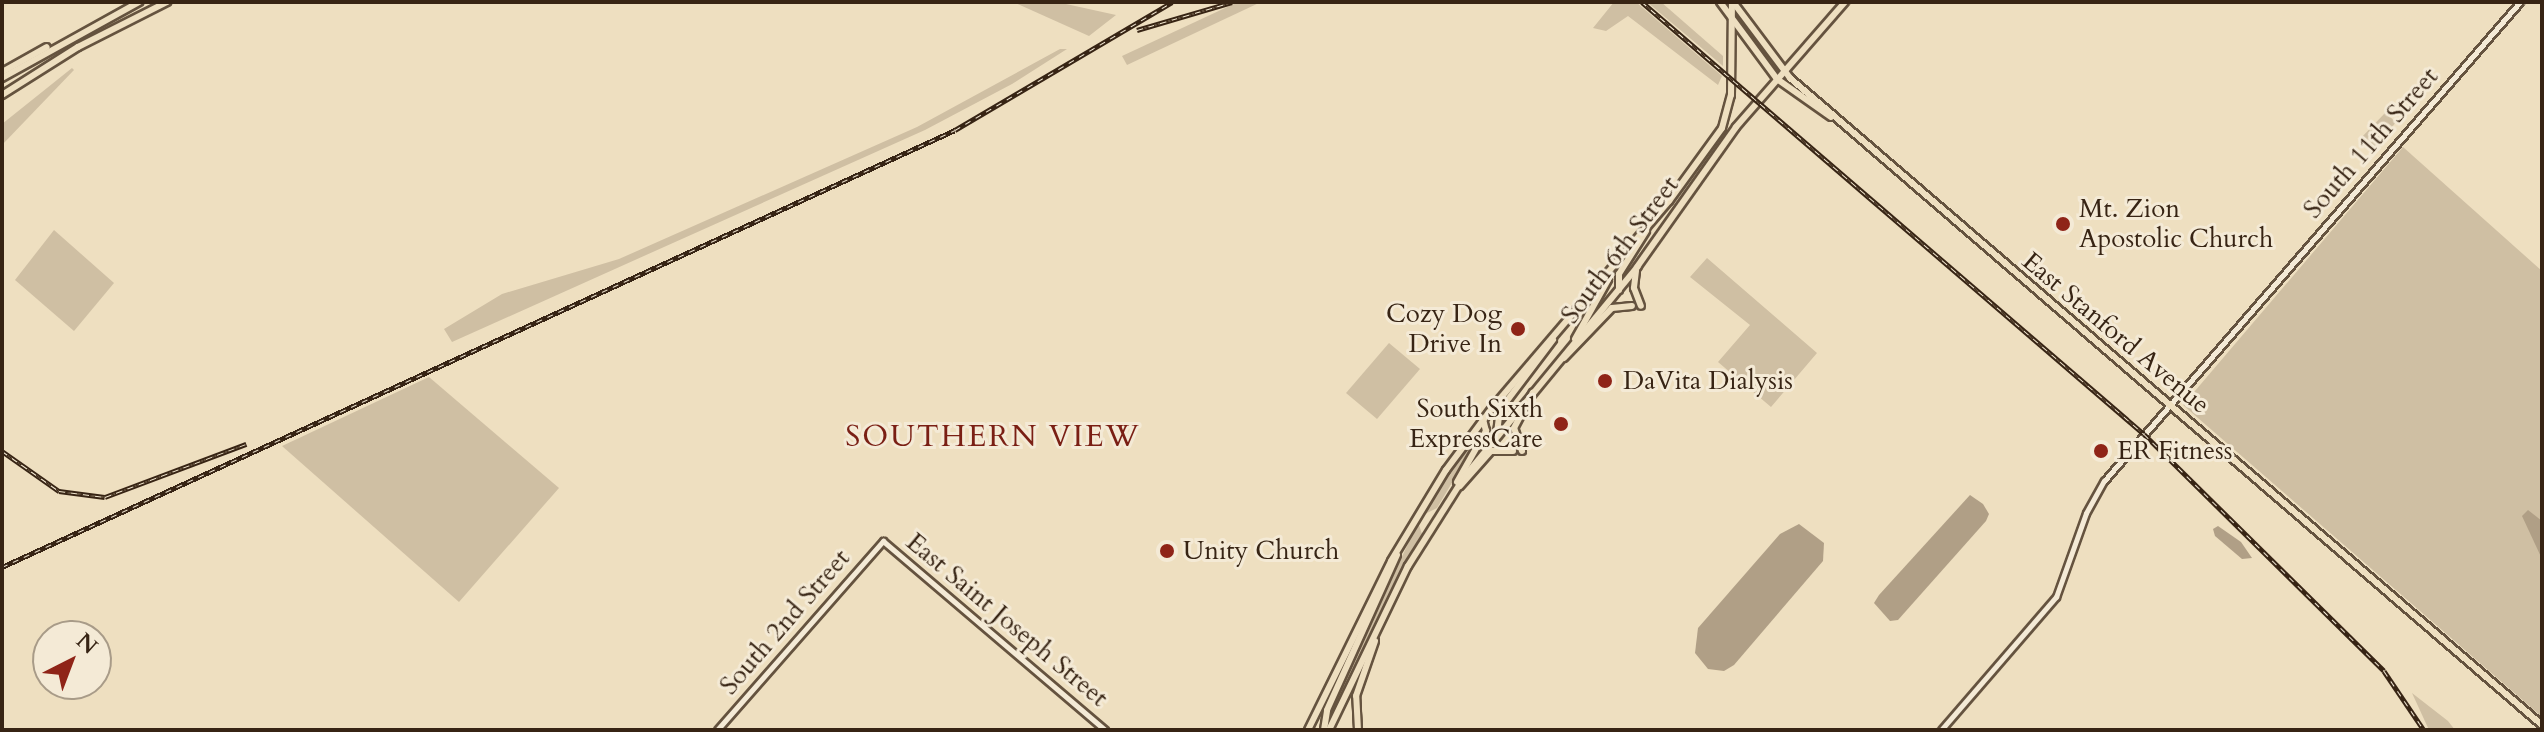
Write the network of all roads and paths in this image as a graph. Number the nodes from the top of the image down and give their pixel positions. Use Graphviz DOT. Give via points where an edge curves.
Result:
graph roads {
  1 [pos="139,2"];
  2 [pos="167,2"];
  3 [pos="1720,2"];
  4 [pos="1732,2"];
  5 [pos="1845,2"];
  6 [pos="2520,2"];
  7 [pos="1729,11"];
  8 [pos="58,44"];
  9 [pos="2,72"];
  10 [pos="1784,72"];
  11 [pos="2,78"];
  12 [pos="1777,79"];
  13 [pos="2,95"];
  14 [pos="1847,128"];
  15 [pos="1647,228"];
  16 [pos="1637,267"];
  17 [pos="1608,280"];
  18 [pos="1619,290"];
  19 [pos="1632,306"];
  20 [pos="1641,306"];
  21 [pos="1561,327"];
  22 [pos="1574,342"];
  23 [pos="1557,362"];
  24 [pos="1537,385"];
  25 [pos="2169,406"];
  26 [pos="1483,419"];
  27 [pos="1497,433"];
  28 [pos="1456,488"];
  29 [pos="883,541"];
  30 [pos="1400,544"];
  31 [pos="1379,624"];
  32 [pos="2542,725"];
  33 [pos="717,730"];
  34 [pos="1105,730"];
  35 [pos="1308,730"];
  36 [pos="1326,730"];
  37 [pos="1358,730"];
  38 [pos="1941,730"];
  1 -- 8 [label="main road"];
  2 -- 13 [label="main road" via="78,47"];
  3 -- 7 [label="main road, East Stanford Avenue"];
  4 -- 7 [label="main road, South 6th Street"];
  4 -- 10 [label="main road, East Stanford Avenue"];
  5 -- 10 [label="main road, South 6th Street"];
  6 -- 25 [label="street, South 11th Street"];
  7 -- 12 [label="main road, East Stanford Avenue"];
  7 -- 15 [label="main road, South 6th Street" via="1730,107 1702,158"];
  8 -- 9 [label="main road"];
  8 -- 11 [label="main road"];
  10 -- 12 [label="main road, South 6th Street"];
  10 -- 14 [label="main road, East Stanford Avenue"];
  12 -- 14 [label="main road, East Stanford Avenue"];
  12 -- 16 [label="main road, South 6th Street"];
  14 -- 25 [label="main road, East Stanford Avenue"];
  15 -- 18 [label="main road" via="1619,274"];
  15 -- 21 [label="main road, South 6th Street"];
  16 -- 18 [label="main road, South 6th Street"];
  16 -- 20 [label="main road" via="1633,285"];
  17 -- 22 [label="main road"];
  18 -- 22 [label="main road, South 6th Street"];
  19 -- 23 [label="main road" via="1612,308"];
  21 -- 26 [label="main road, South 6th Street"];
  21 -- 27 [label="main road" via="1540,364 1500,410"];
  22 -- 23 [label="main road, South 6th Street"];
  23 -- 24 [label="main road, South 6th Street"];
  24 -- 27 [label="main road, South 6th Street"];
  24 -- 28 [label="main road" via="1514,428 1518,451 1491,451"];
  25 -- 32 [label="main road, East Stanford Avenue"];
  25 -- 38 [label="street, South 11th Street" via="2096,492 2056,597"];
  26 -- 28 [label="main road" via="1486,431 1461,469"];
  26 -- 30 [label="main road, South 6th Street"];
  27 -- 28 [label="main road, South 6th Street"];
  28 -- 31 [label="main road, South 6th Street"];
  29 -- 33 [label="street, South 2nd Street"];
  29 -- 34 [label="street, East Saint Joseph Street"];
  30 -- 35 [label="main road"];
  30 -- 36 [label="main road" via="1394,569 1327,710"];
  31 -- 36 [label="main road"];
  31 -- 37 [label="main road" via="1356,696"];
}
